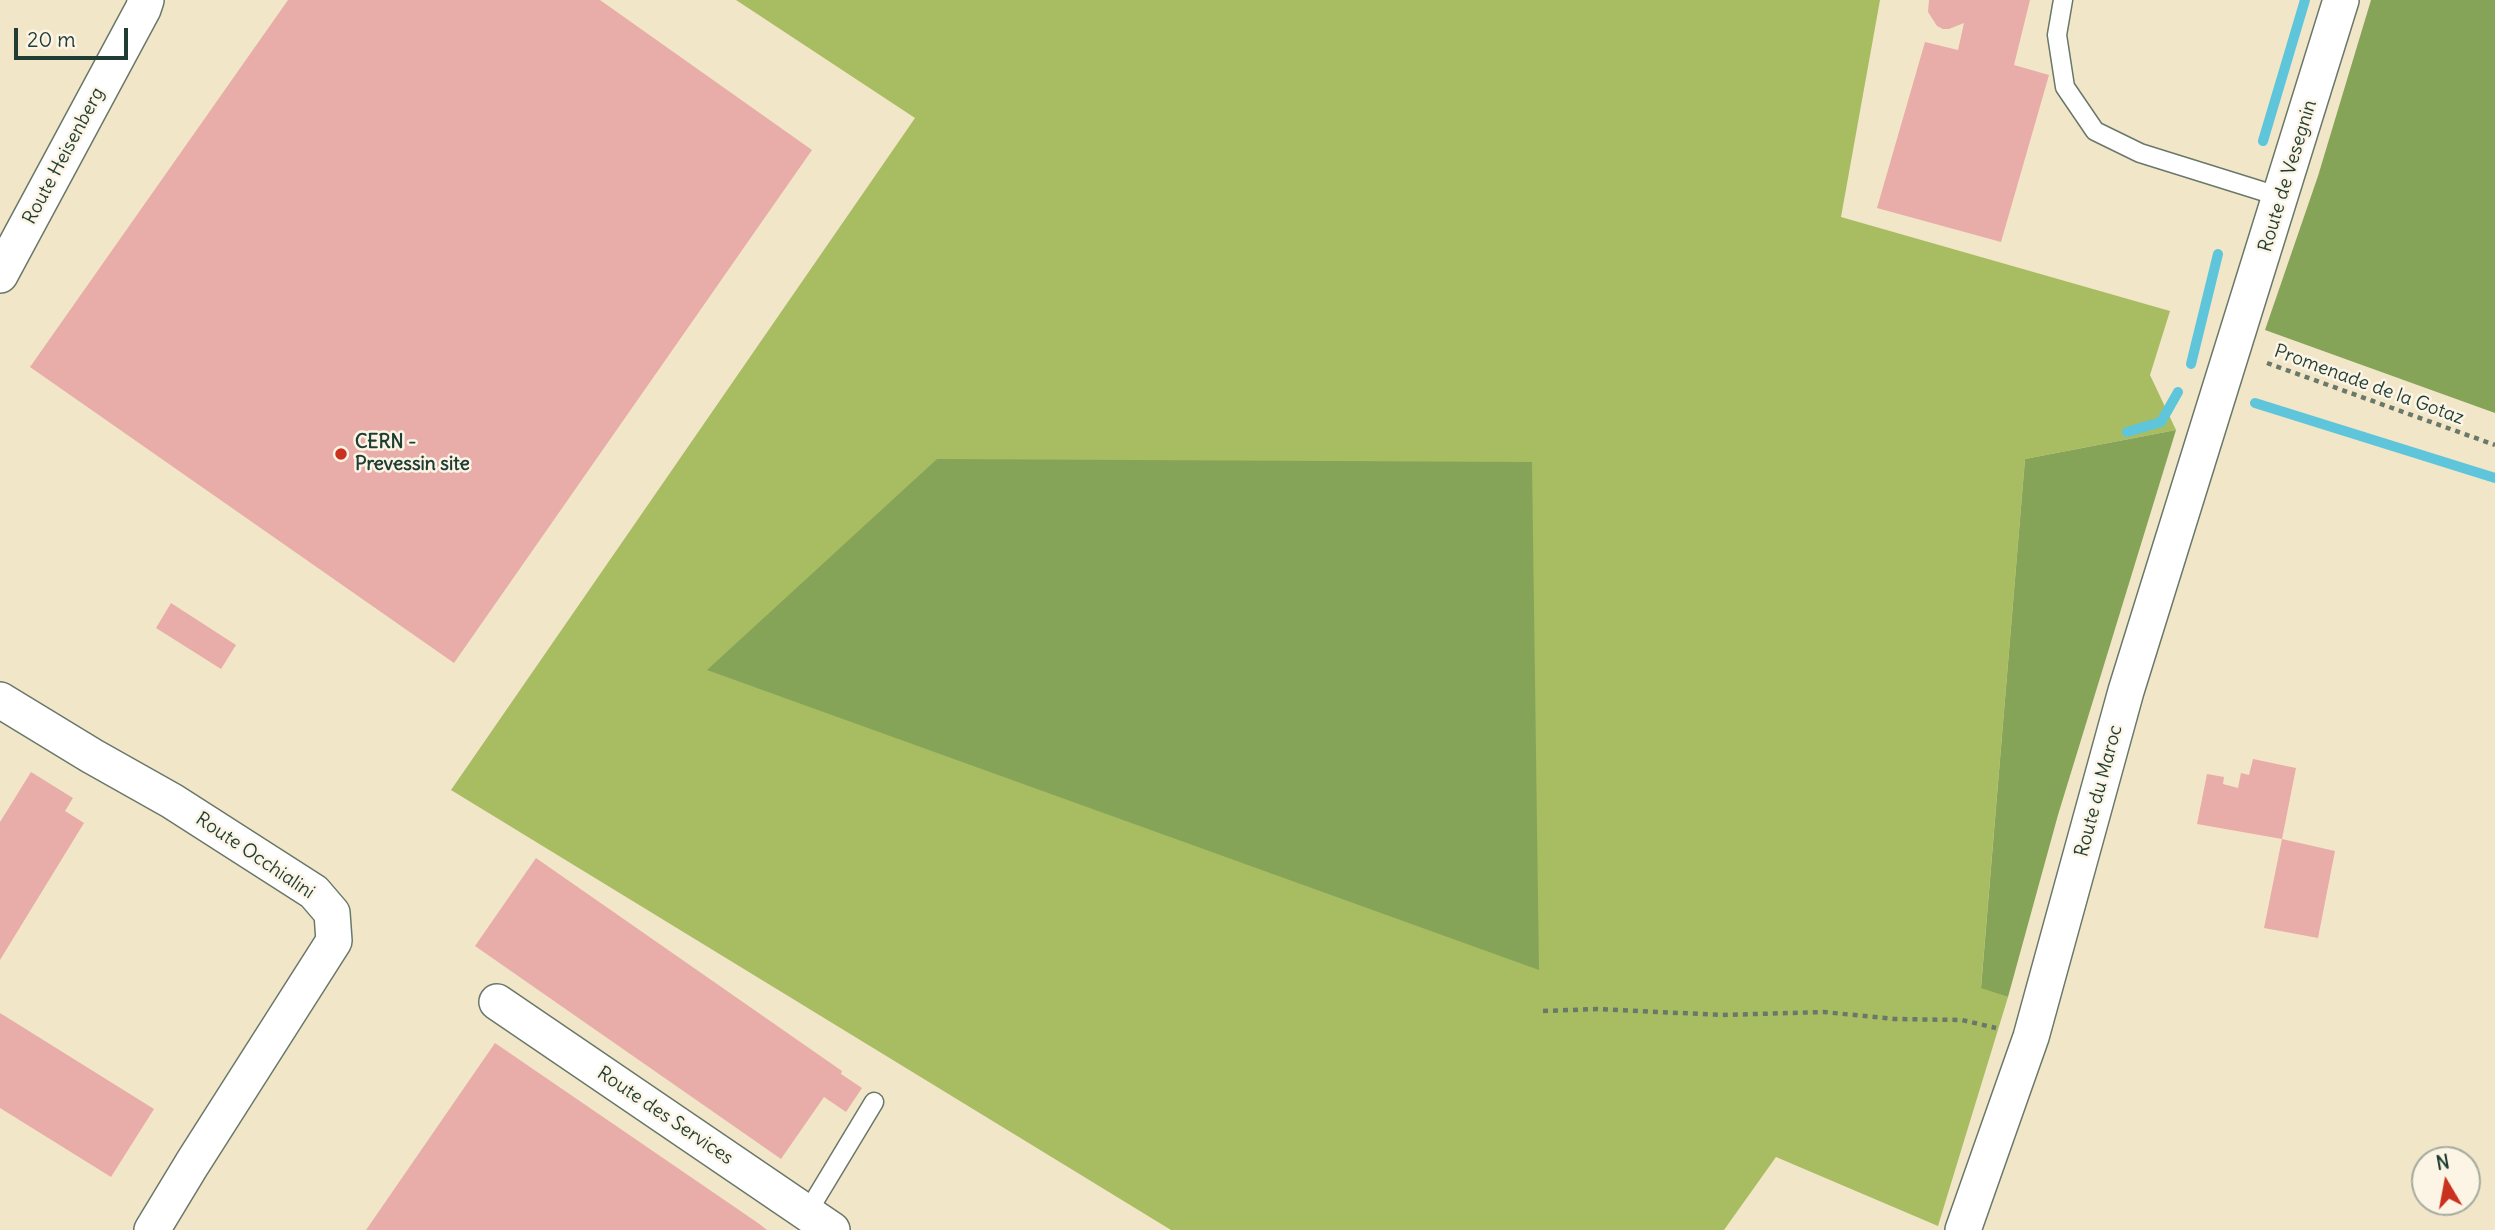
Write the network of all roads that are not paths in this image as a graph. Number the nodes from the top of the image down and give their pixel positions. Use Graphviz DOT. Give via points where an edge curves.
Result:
graph roads {
  1 [pos="146,0"];
  2 [pos="2063,0"];
  3 [pos="2341,0"];
  4 [pos="2281,197"];
  5 [pos="0,275"];
  6 [pos="2233,351"];
  7 [pos="0,700"];
  8 [pos="497,1002"];
  9 [pos="874,1102"];
  10 [pos="819,1221"];
  11 [pos="152,1230"];
  12 [pos="1963,1230"];
  1 -- 5 [label="street, Route Heisenberg"];
  2 -- 4 [label="lane" via="2057,35 2065,88 2095,131 2140,153"];
  3 -- 4 [label="street, Route de Vesegnin"];
  4 -- 6 [label="street, Route de Vesegnin"];
  6 -- 12 [label="street, Route du Maroc" via="2126,691 2031,1037"];
  7 -- 11 [label="street, Route Occhialini" via="172,801 314,892 332,913 334,941"];
  8 -- 10 [label="street, Route des Services"];
  9 -- 10 [label="lane"];
}
